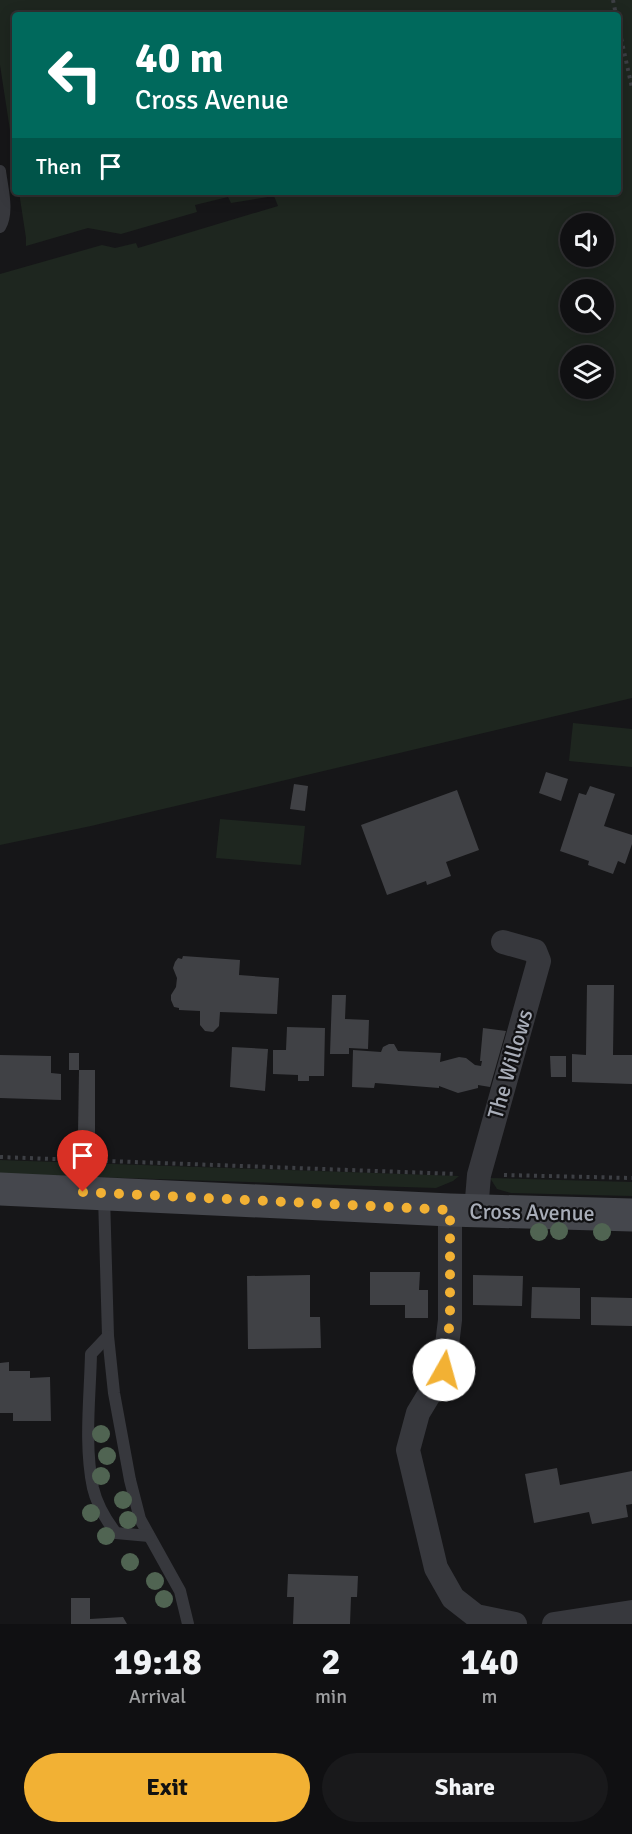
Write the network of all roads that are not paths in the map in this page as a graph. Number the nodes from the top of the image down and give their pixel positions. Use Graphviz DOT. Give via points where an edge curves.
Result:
graph roads {
  1 [pos="0,171"];
  2 [pos="0,227"];
  3 [pos="503,942"];
  4 [pos="0,1189"];
  5 [pos="104,1192"];
  6 [pos="463,1211"];
  7 [pos="632,1215"];
  8 [pos="108,1336"];
  9 [pos="149,1536"];
  10 [pos="632,1612"];
  11 [pos="188,1624"];
  12 [pos="514,1624"];
  13 [pos="554,1624"];
  1 -- 2 [label="lane" via="4,208"];
  3 -- 6 [label="street, The Willows" via="535,951 539,962 479,1175"];
  4 -- 5 [label="street, Cross Avenue"];
  5 -- 6 [label="street, Cross Avenue"];
  5 -- 8 [label="lane"];
  6 -- 7 [label="street, Cross Avenue"];
  6 -- 12 [label="street, The Willows" via="444,1370 418,1413 408,1450 436,1568 453,1598 476,1616"];
  8 -- 9 [label="lane" via="130,1480 140,1519"];
  8 -- 9 [label="lane" via="91,1354 89,1454 93,1489 104,1518 116,1533"];
  9 -- 11 [label="lane" via="180,1591"];
  10 -- 13 [label="street"];
}
